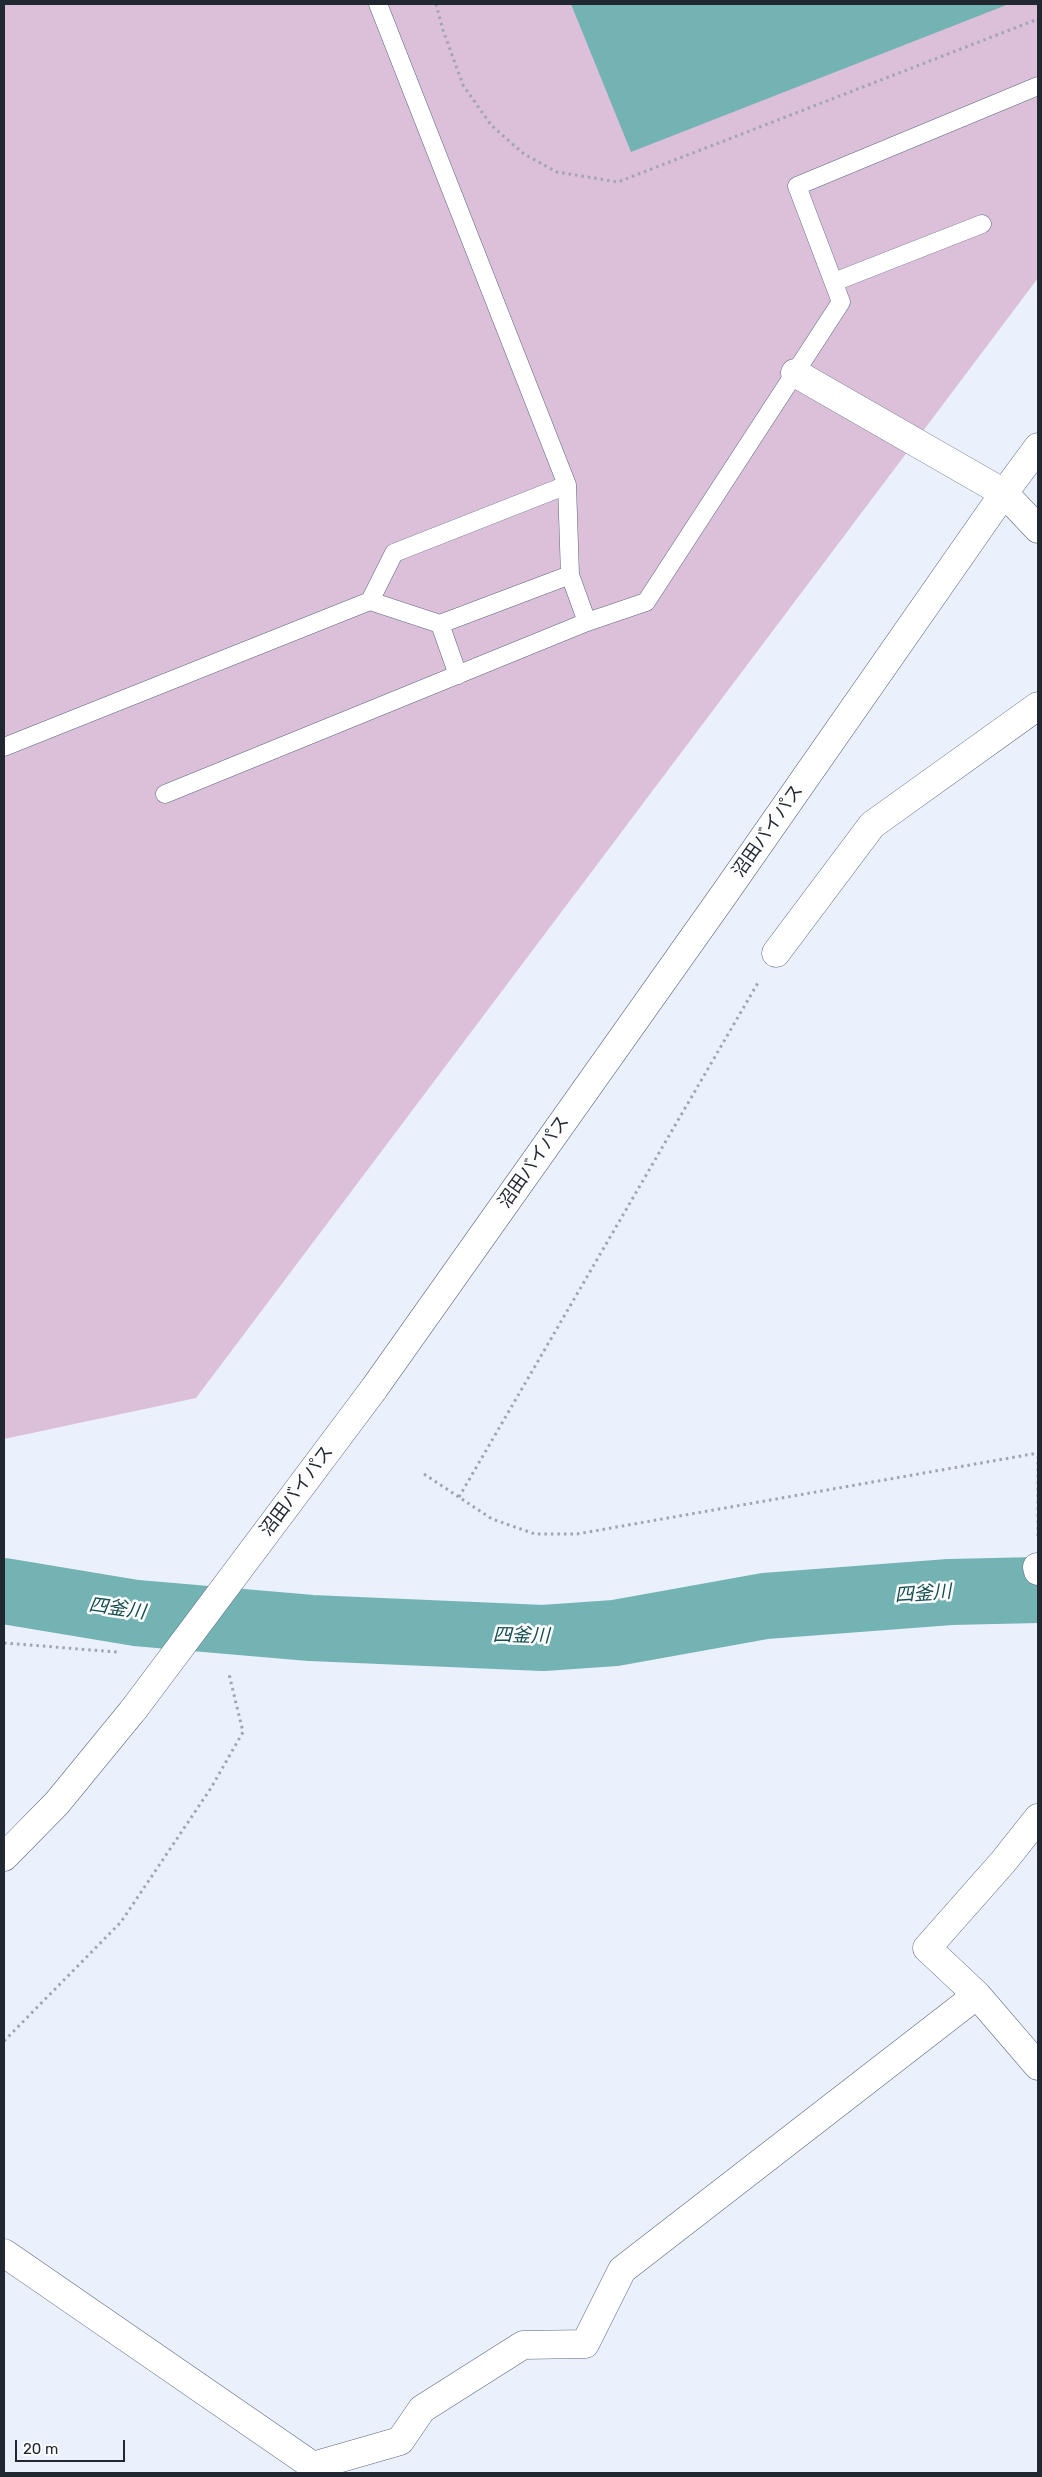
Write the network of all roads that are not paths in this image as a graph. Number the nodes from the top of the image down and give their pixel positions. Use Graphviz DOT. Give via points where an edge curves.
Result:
graph roads {
  1 [pos="378,4"];
  2 [pos="1038,86"];
  3 [pos="982,224"];
  4 [pos="834,282"];
  5 [pos="795,373"];
  6 [pos="1038,447"];
  7 [pos="566,484"];
  8 [pos="1004,493"];
  9 [pos="1038,529"];
  10 [pos="570,575"];
  11 [pos="370,601"];
  12 [pos="587,622"];
  13 [pos="440,624"];
  14 [pos="458,675"];
  15 [pos="1038,706"];
  16 [pos="4,747"];
  17 [pos="164,794"];
  18 [pos="776,953"];
  19 [pos="1038,1818"];
  20 [pos="4,1857"];
  21 [pos="977,1995"];
  22 [pos="1038,2066"];
  23 [pos="4,2253"];
  24 [pos="312,2470"];
  1 -- 7 [label="lane"];
  2 -- 4 [label="lane" via="797,186"];
  3 -- 4 [label="lane"];
  4 -- 5 [label="lane" via="841,302"];
  5 -- 8 [label="main road"];
  5 -- 12 [label="lane" via="646,602"];
  6 -- 8 [label="main road, 沼田バイパス"];
  7 -- 10 [label="lane"];
  7 -- 11 [label="lane" via="394,553"];
  8 -- 9 [label="main road"];
  8 -- 20 [label="main road, 沼田バイパス, bridge" via="373,1390 134,1709 57,1803"];
  10 -- 12 [label="lane"];
  10 -- 13 [label="lane"];
  11 -- 13 [label="lane"];
  11 -- 16 [label="lane"];
  12 -- 14 [label="lane"];
  13 -- 14 [label="lane"];
  14 -- 17 [label="lane"];
  15 -- 18 [label="main road" via="872,825"];
  19 -- 21 [label="main road" via="927,1948"];
  21 -- 22 [label="main road"];
  21 -- 24 [label="main road" via="622,2270 585,2344 523,2345 422,2409 400,2440"];
  23 -- 24 [label="main road"];
}
